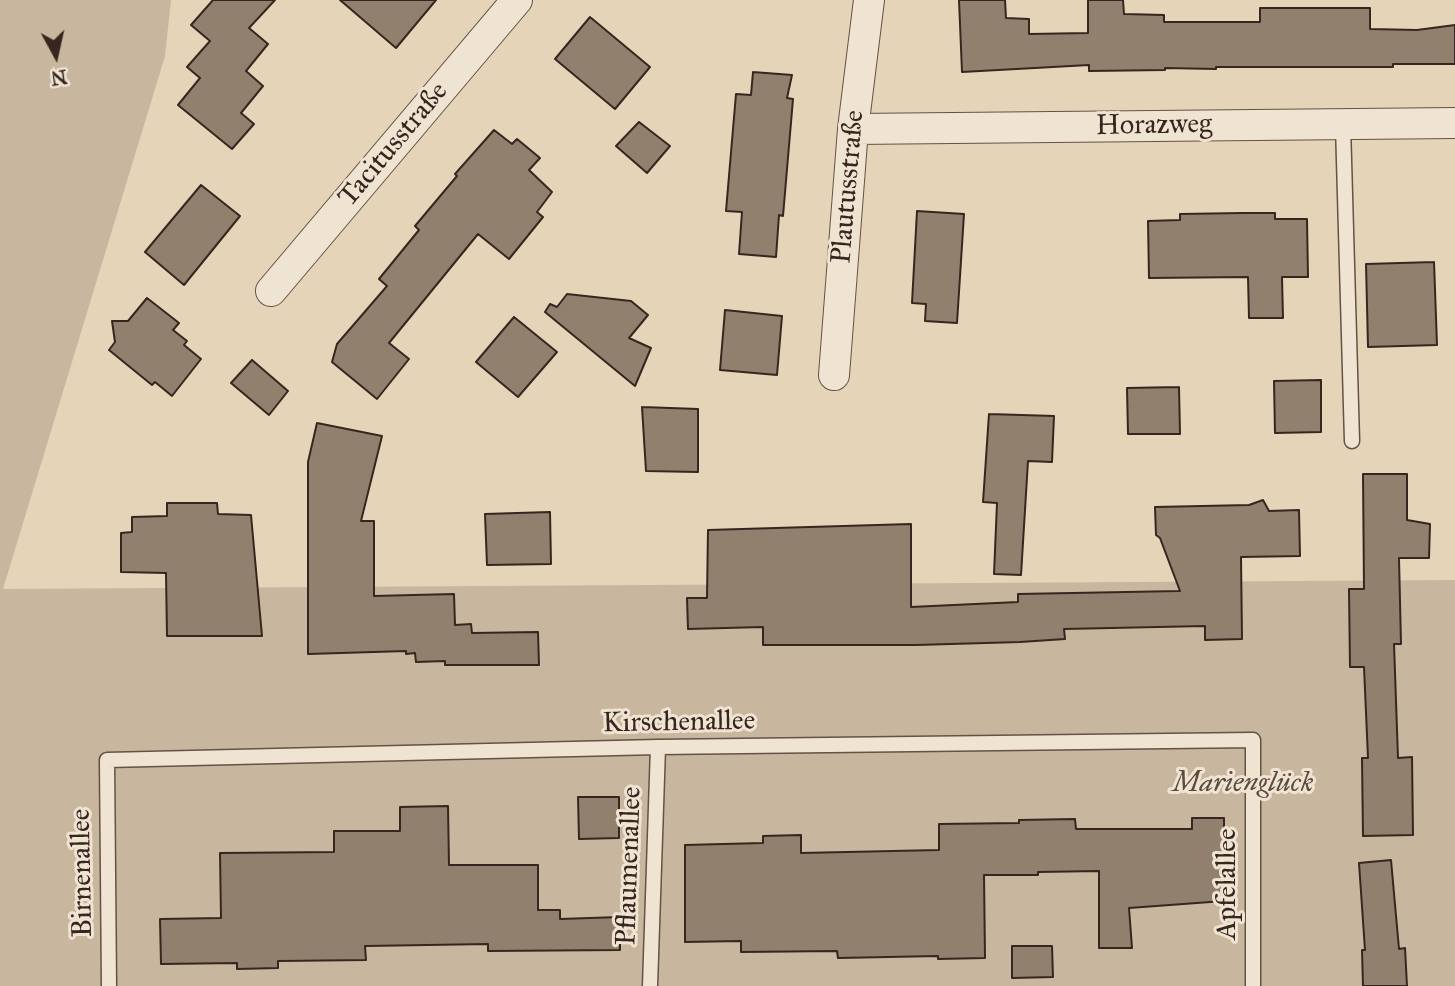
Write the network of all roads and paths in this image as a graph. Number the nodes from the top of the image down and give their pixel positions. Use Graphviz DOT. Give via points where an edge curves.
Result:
graph roads {
  1 [pos="517,0"];
  2 [pos="869,0"];
  3 [pos="1455,123"];
  4 [pos="1343,125"];
  5 [pos="853,129"];
  6 [pos="271,291"];
  7 [pos="834,374"];
  8 [pos="1352,441"];
  9 [pos="1253,740"];
  10 [pos="658,747"];
  11 [pos="107,760"];
  12 [pos="109,986"];
  13 [pos="650,986"];
  14 [pos="1253,986"];
  1 -- 6 [label="street, Tacitusstraße"];
  2 -- 5 [label="street, Plautusstraße"];
  3 -- 4 [label="street, Horazweg"];
  4 -- 5 [label="street, Horazweg"];
  4 -- 8 [label="lane"];
  5 -- 7 [label="street, Plautusstraße"];
  9 -- 10 [label="lane, Kirschenallee"];
  9 -- 14 [label="lane, Apfelallee"];
  10 -- 11 [label="lane, Kirschenallee"];
  10 -- 13 [label="lane, Pflaumenallee"];
  11 -- 12 [label="lane, Birnenallee"];
}
